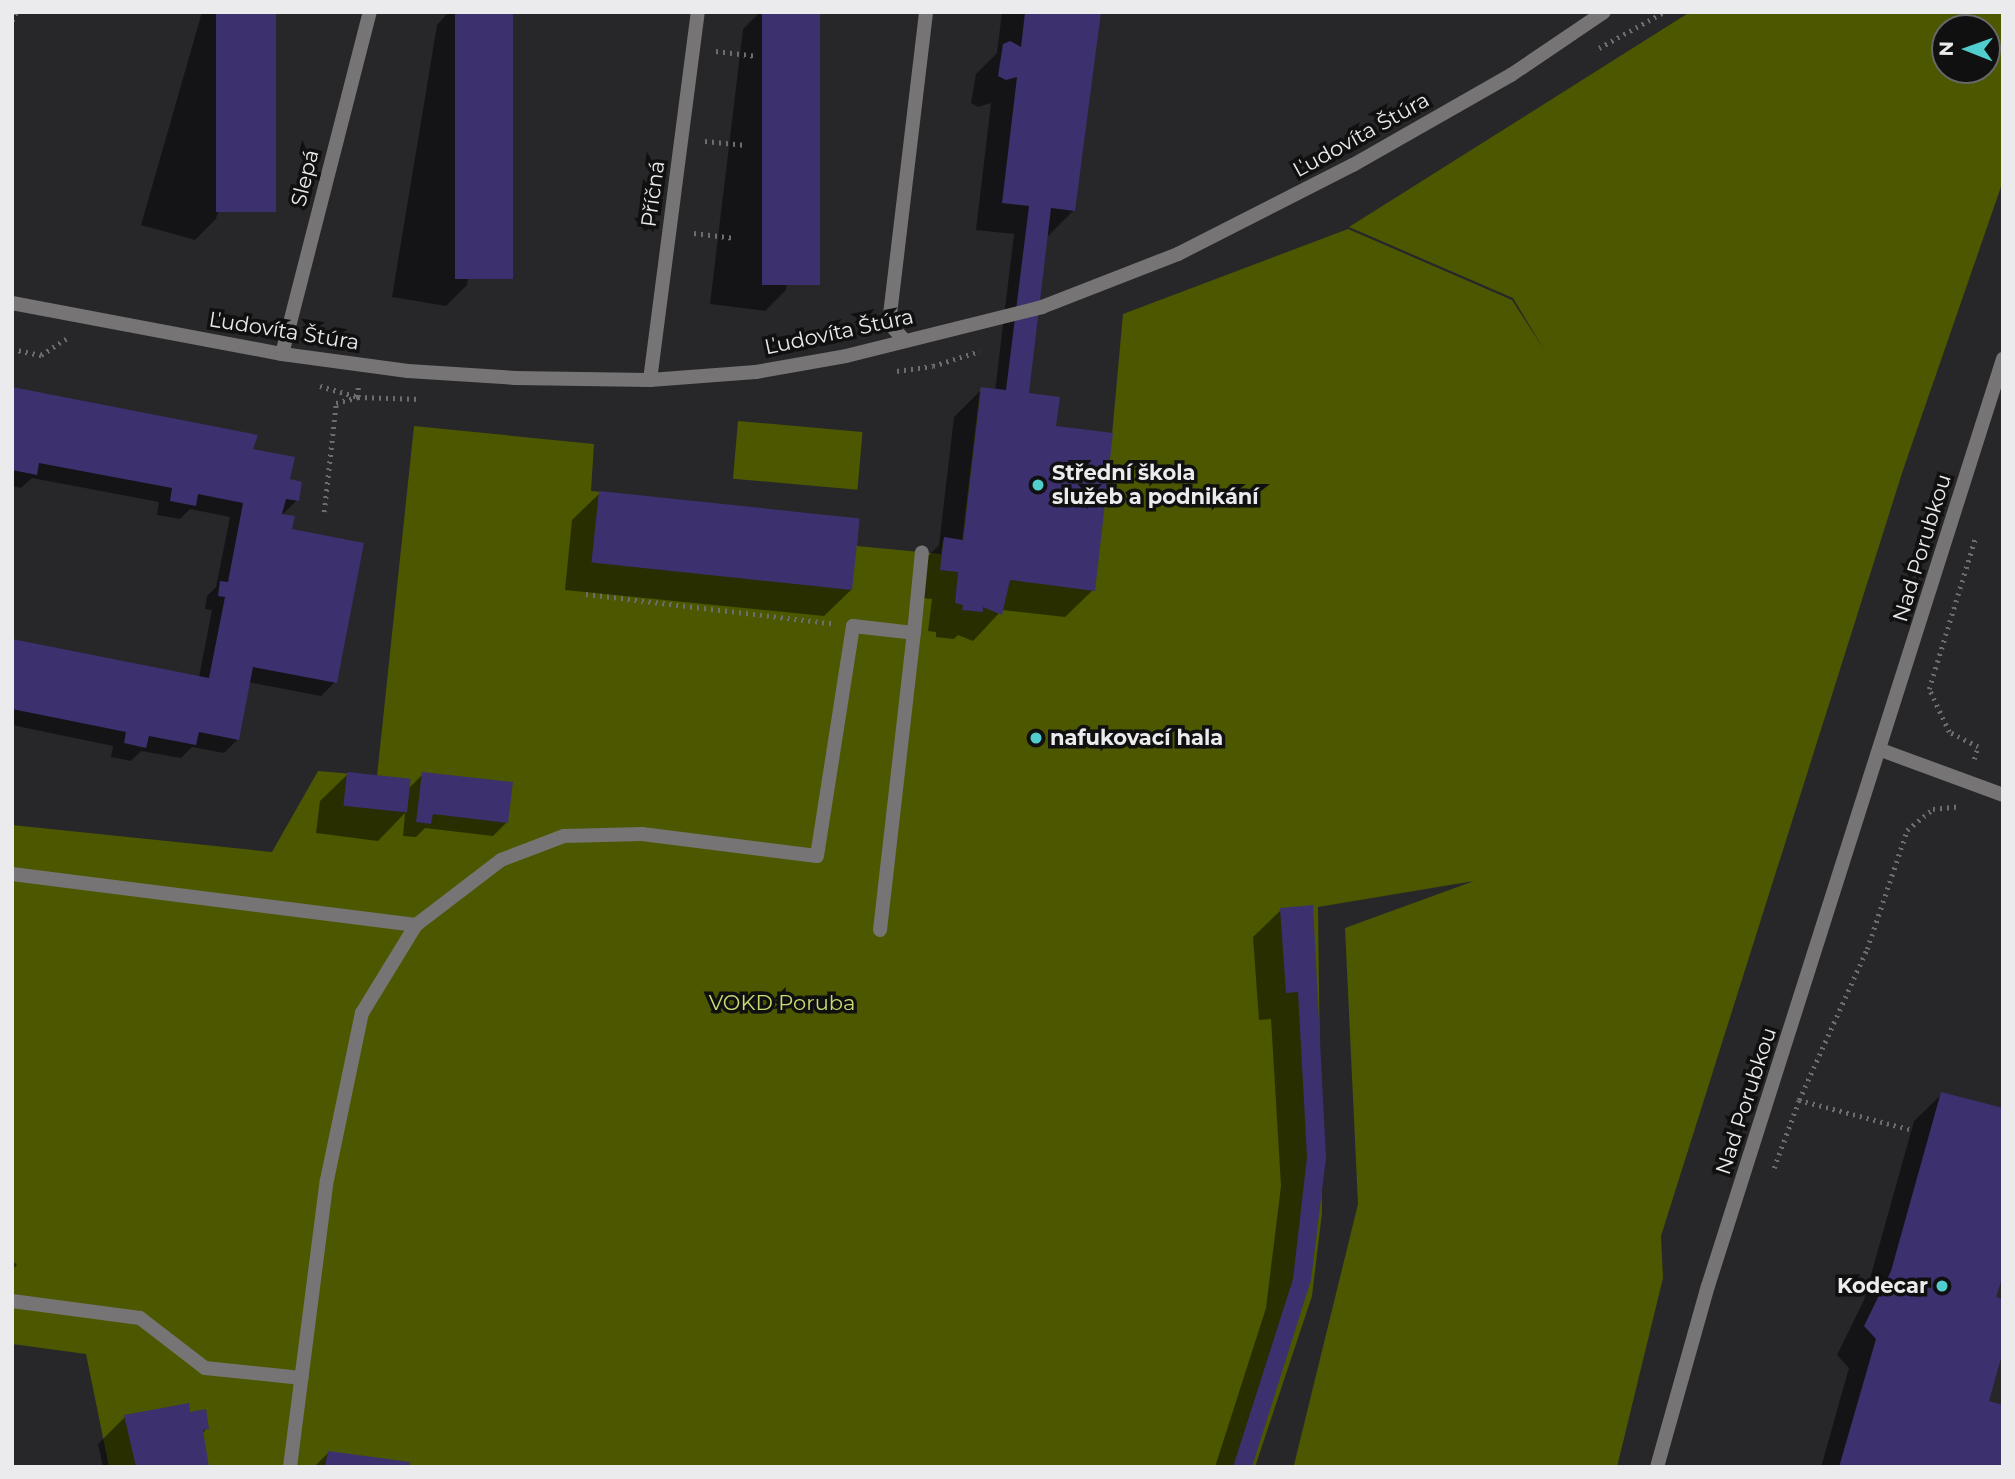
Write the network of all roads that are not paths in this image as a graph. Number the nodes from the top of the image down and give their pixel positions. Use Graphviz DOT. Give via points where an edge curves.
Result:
graph roads {
  1 [pos="370,12"];
  2 [pos="698,12"];
  3 [pos="926,12"];
  4 [pos="1604,12"];
  5 [pos="12,303"];
  6 [pos="905,341"];
  7 [pos="282,354"];
  8 [pos="2003,359"];
  9 [pos="650,380"];
  10 [pos="922,552"];
  11 [pos="914,633"];
  12 [pos="1881,750"];
  13 [pos="2003,795"];
  14 [pos="12,874"];
  15 [pos="416,925"];
  16 [pos="880,930"];
  17 [pos="12,1301"];
  18 [pos="301,1378"];
  19 [pos="290,1467"];
  20 [pos="1657,1467"];
  1 -- 7 [label="street, Slepá"];
  2 -- 9 [label="street, Příčná"];
  3 -- 6 [label="street" via="889,323"];
  4 -- 6 [label="street, Ľudovíta Štúra" via="1455,108 1178,254 1042,307"];
  5 -- 7 [label="street, Ľudovíta Štúra"];
  6 -- 9 [label="street, Ľudovíta Štúra" via="756,372"];
  7 -- 9 [label="street, Ľudovíta Štúra" via="515,378"];
  8 -- 12 [label="street, Nad Porubkou"];
  10 -- 11 [label="street"];
  11 -- 15 [label="street" via="853,626 817,856 642,834 564,836 501,860"];
  11 -- 16 [label="street"];
  12 -- 13 [label="street"];
  12 -- 20 [label="street, Nad Porubkou" via="1709,1286"];
  14 -- 15 [label="street"];
  15 -- 18 [label="street" via="362,1013 327,1180"];
  17 -- 18 [label="street" via="140,1318 205,1368"];
  18 -- 19 [label="street"];
}
